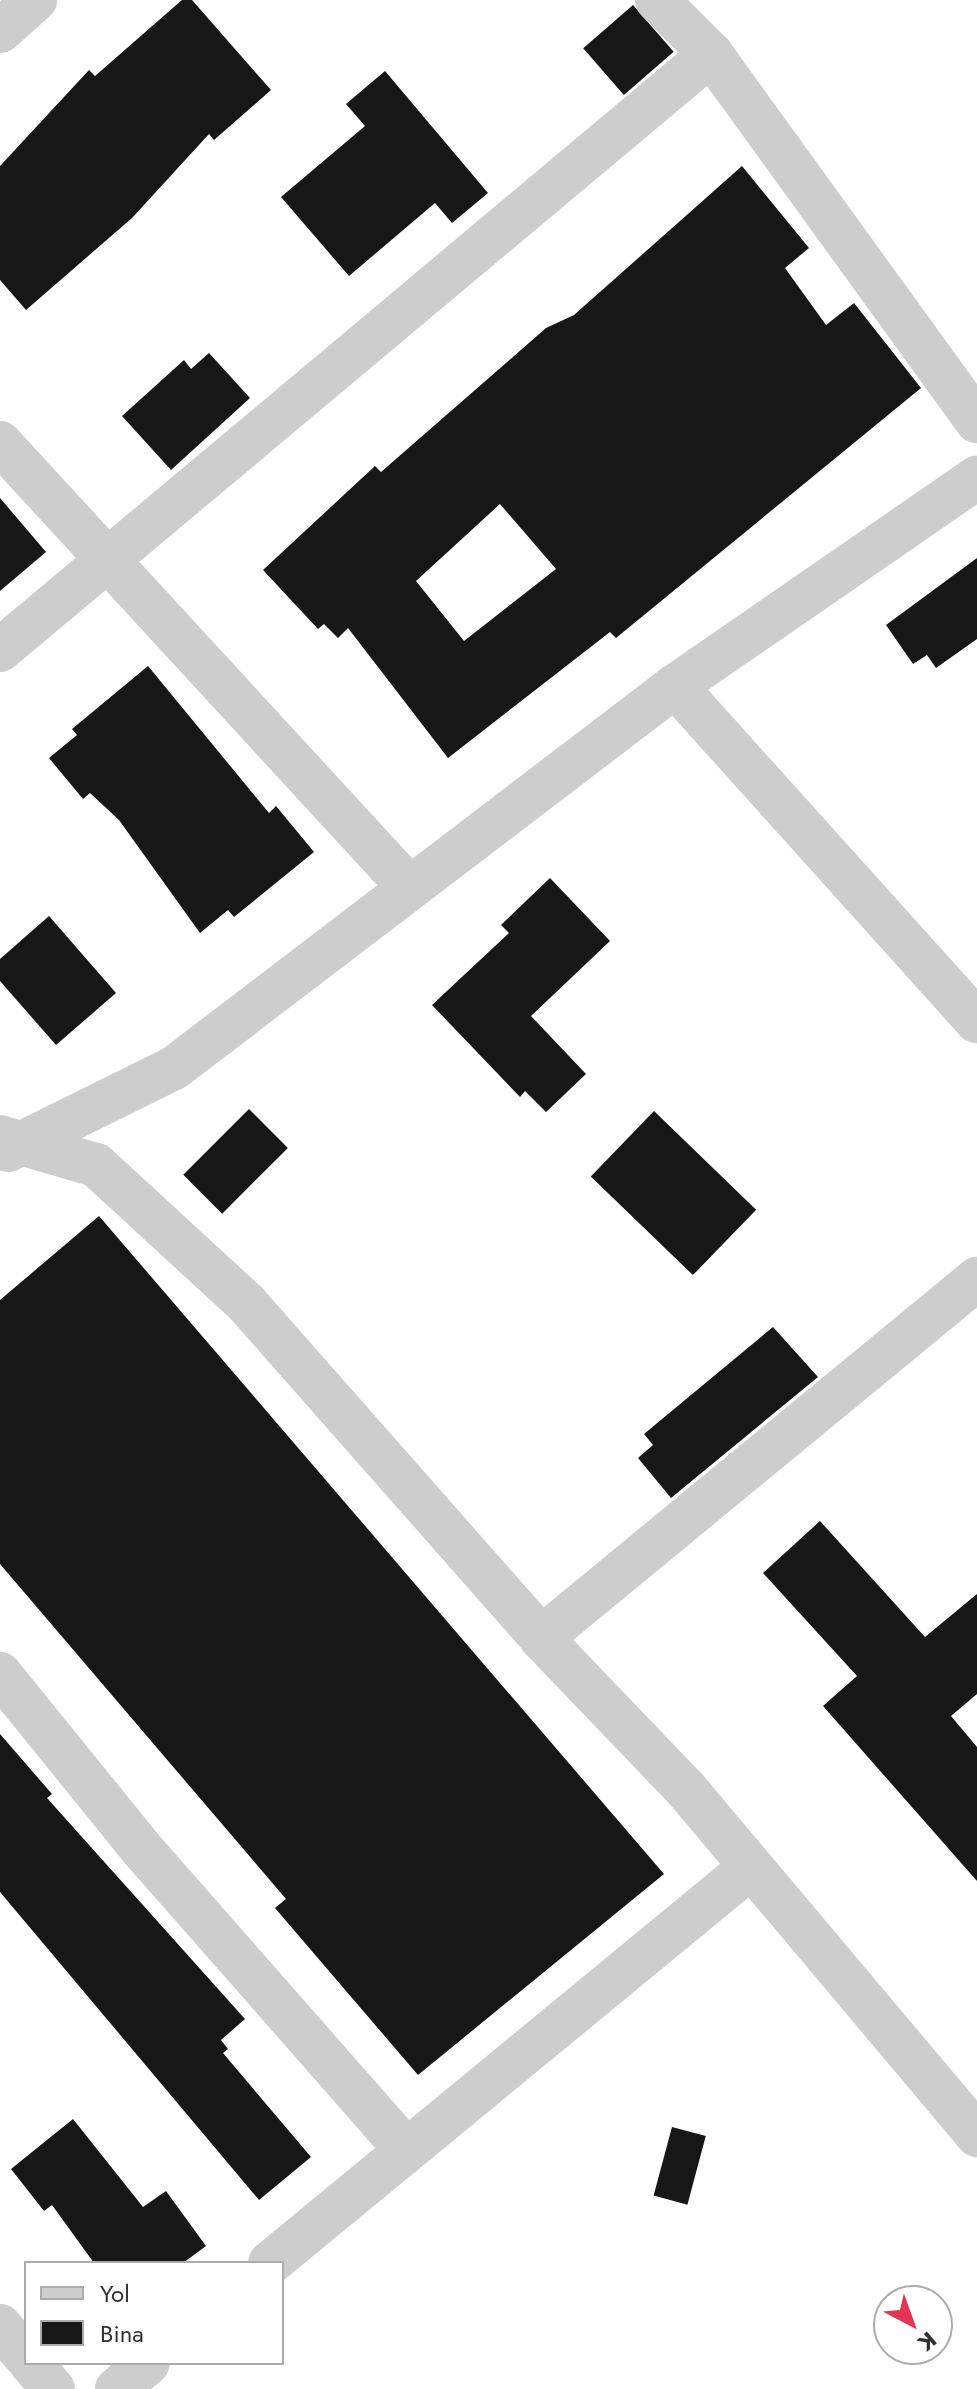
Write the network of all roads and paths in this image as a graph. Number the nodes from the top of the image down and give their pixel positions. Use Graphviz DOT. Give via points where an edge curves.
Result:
graph roads {
  1 [pos="35,0"];
  2 [pos="657,0"];
  3 [pos="0,31"];
  4 [pos="711,54"];
  5 [pos="977,421"];
  6 [pos="0,443"];
  7 [pos="977,478"];
  8 [pos="106,561"];
  9 [pos="0,650"];
  10 [pos="675,686"];
  11 [pos="406,884"];
  12 [pos="977,1021"];
  13 [pos="6,1145"];
  14 [pos="972,1293"];
  15 [pos="541,1638"];
  16 [pos="0,1674"];
  17 [pos="751,1867"];
  18 [pos="963,2092"];
  19 [pos="977,2135"];
  20 [pos="406,2150"];
  21 [pos="272,2261"];
  22 [pos="0,2326"];
  23 [pos="24,2355"];
  24 [pos="33,2365"];
  25 [pos="146,2365"];
  26 [pos="53,2389"];
  27 [pos="117,2389"];
  1 -- 3 [label="street"];
  2 -- 4 [label="street"];
  4 -- 5 [label="street"];
  4 -- 8 [label="street"];
  6 -- 8 [label="street"];
  7 -- 10 [label="street"];
  8 -- 9 [label="street"];
  8 -- 11 [label="street"];
  10 -- 11 [label="street"];
  10 -- 12 [label="street"];
  11 -- 13 [label="street" via="174,1068"];
  13 -- 15 [label="street" via="96,1165 247,1304"];
  14 -- 15 [label="street"];
  15 -- 17 [label="street"];
  16 -- 20 [label="street" via="140,1847"];
  17 -- 18 [label="street"];
  17 -- 20 [label="street"];
  18 -- 19 [label="street"];
  20 -- 21 [label="street"];
  22 -- 23 [label="street"];
  24 -- 26 [label="street"];
  25 -- 27 [label="street"];
}
